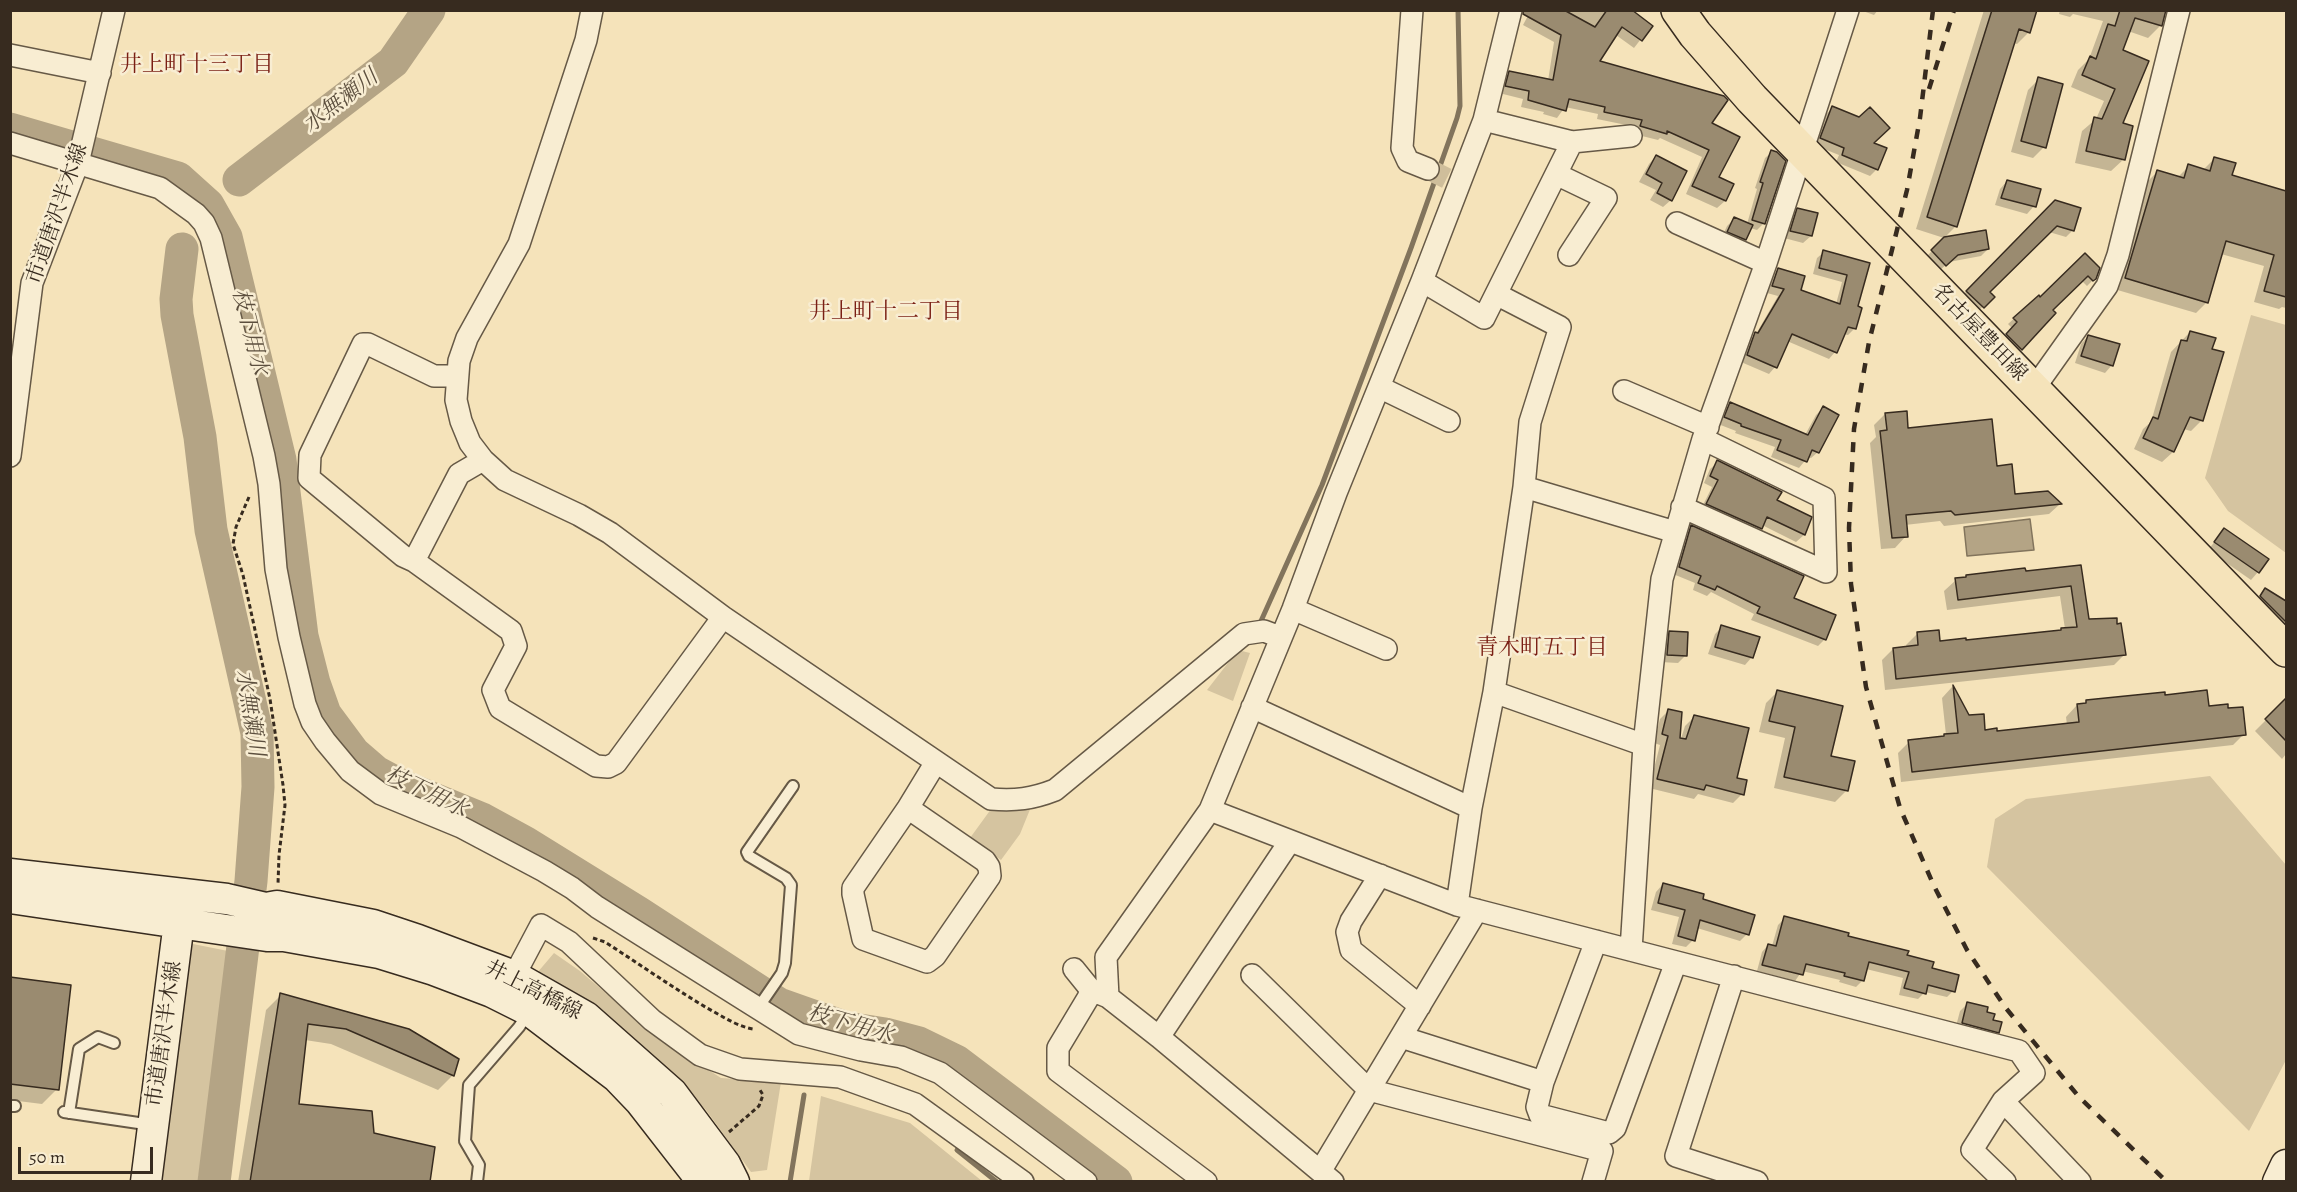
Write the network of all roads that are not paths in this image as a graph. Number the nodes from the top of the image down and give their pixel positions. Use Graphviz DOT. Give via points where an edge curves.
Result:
graph roads {
  1 [pos="114,10"];
  2 [pos="592,10"];
  3 [pos="1412,10"];
  4 [pos="1511,10"];
  5 [pos="1678,10"];
  6 [pos="1848,10"];
  7 [pos="2179,10"];
  8 [pos="10,55"];
  9 [pos="100,73"];
  10 [pos="1484,120"];
  11 [pos="1631,136"];
  12 [pos="1572,142"];
  13 [pos="10,143"];
  14 [pos="1802,150"];
  15 [pos="81,152"];
  16 [pos="1428,169"];
  17 [pos="1556,174"];
  18 [pos="1677,224"];
  19 [pos="1569,255"];
  20 [pos="1766,263"];
  21 [pos="1422,281"];
  22 [pos="1496,294"];
  23 [pos="456,376"];
  24 [pos="1379,387"];
  25 [pos="2033,390"];
  26 [pos="1624,391"];
  27 [pos="1449,421"];
  28 [pos="1705,433"];
  29 [pos="10,456"];
  30 [pos="483,460"];
  31 [pos="1524,487"];
  32 [pos="1682,507"];
  33 [pos="1675,532"];
  34 [pos="414,561"];
  35 [pos="1293,609"];
  36 [pos="723,617"];
  37 [pos="1280,637"];
  38 [pos="1386,649"];
  39 [pos="2286,650"];
  40 [pos="1494,692"];
  41 [pos="1252,707"];
  42 [pos="1644,745"];
  43 [pos="936,762"];
  44 [pos="793,786"];
  45 [pos="908,808"];
  46 [pos="1471,808"];
  47 [pos="1210,810"];
  48 [pos="1290,841"];
  49 [pos="10,874"];
  50 [pos="1380,875"];
  51 [pos="10,898"];
  52 [pos="1457,904"];
  53 [pos="1478,910"];
  54 [pos="270,917"];
  55 [pos="179,922"];
  56 [pos="1596,941"];
  57 [pos="1631,950"];
  58 [pos="1676,962"];
  59 [pos="1074,969"];
  60 [pos="1252,975"];
  61 [pos="514,976"];
  62 [pos="1734,976"];
  63 [pos="1100,994"];
  64 [pos="1420,1006"];
  65 [pos="758,1008"];
  66 [pos="530,1011"];
  67 [pos="1159,1037"];
  68 [pos="1401,1037"];
  69 [pos="114,1043"];
  70 [pos="1543,1082"];
  71 [pos="1369,1090"];
  72 [pos="2003,1101"];
  73 [pos="152,1125"];
  74 [pos="2286,1166"];
  75 [pos="1327,1176"];
  76 [pos="146,1182"];
  77 [pos="477,1182"];
  78 [pos="703,1182"];
  79 [pos="734,1182"];
  80 [pos="1023,1182"];
  81 [pos="1086,1182"];
  82 [pos="1206,1182"];
  83 [pos="1593,1182"];
  84 [pos="1757,1182"];
  85 [pos="2005,1182"];
  86 [pos="2080,1182"];
  87 [pos="2278,1182"];
  1 -- 9 [label="street, 市道唐沢半木線"];
  2 -- 23 [label="street" via="586,40 519,244 467,338"];
  3 -- 16 [label="street" via="1402,148 1408,161"];
  4 -- 10 [label="street"];
  5 -- 14 [label="main road, 名古屋豊田線" via="1716,59"];
  6 -- 14 [label="street"];
  7 -- 25 [label="street" via="2108,286"];
  8 -- 9 [label="street"];
  9 -- 15 [label="street, 市道唐沢半木線"];
  10 -- 12 [label="street"];
  10 -- 21 [label="street" via="1453,181"];
  11 -- 12 [label="street"];
  12 -- 17 [label="street"];
  13 -- 15 [label="street"];
  14 -- 20 [label="street"];
  14 -- 25 [label="main road, 名古屋豊田線"];
  15 -- 29 [label="street, 市道唐沢半木線" via="32,283"];
  15 -- 65 [label="street" via="160,188 196,214 211,237 264,456 276,569 301,692 312,722 338,758 381,794 461,827 544,871"];
  17 -- 19 [label="street" via="1606,198"];
  17 -- 22 [label="street"];
  18 -- 20 [label="street"];
  20 -- 28 [label="street"];
  21 -- 22 [label="street" via="1484,318"];
  21 -- 24 [label="street"];
  22 -- 31 [label="street" via="1560,327 1530,422"];
  23 -- 30 [label="street" via="461,421"];
  23 -- 34 [label="street" via="434,376 363,344 310,455 309,478"];
  24 -- 27 [label="street"];
  24 -- 35 [label="street"];
  25 -- 39 [label="main road, 名古屋豊田線"];
  26 -- 28 [label="street"];
  28 -- 32 [label="street"];
  28 -- 32 [label="street" via="1824,498 1826,572"];
  30 -- 34 [label="street" via="459,474"];
  30 -- 36 [label="street" via="505,480 610,533"];
  31 -- 33 [label="street"];
  31 -- 40 [label="street"];
  32 -- 33 [label="street"];
  33 -- 42 [label="street" via="1662,579"];
  34 -- 36 [label="street" via="511,631 516,646 493,690 500,708 596,766 616,763"];
  35 -- 37 [label="street"];
  35 -- 38 [label="street"];
  36 -- 43 [label="street"];
  37 -- 41 [label="street"];
  37 -- 43 [label="street" via="1264,631 1244,634 1055,790 1034,799 991,799"];
  40 -- 42 [label="street"];
  40 -- 46 [label="street"];
  41 -- 46 [label="street"];
  41 -- 47 [label="street"];
  42 -- 57 [label="street"];
  43 -- 45 [label="street"];
  44 -- 65 [label="lane" via="747,852 791,885 785,963 782,974"];
  45 -- 45 [label="street" via="853,888 853,894 863,939 927,962 990,876 989,867"];
  46 -- 52 [label="street"];
  47 -- 48 [label="street"];
  47 -- 63 [label="street" via="1106,957"];
  48 -- 50 [label="street"];
  48 -- 67 [label="street"];
  49 -- 54 [label="street" via="227,899"];
  50 -- 52 [label="street"];
  50 -- 64 [label="street" via="1351,921 1347,932 1351,950"];
  51 -- 55 [label="street"];
  52 -- 53 [label="street"];
  53 -- 56 [label="street"];
  53 -- 64 [label="street"];
  54 -- 55 [label="street" via="225,928"];
  54 -- 61 [label="street, 井上高橋線" via="373,925"];
  54 -- 66 [label="street, 井上高橋線" via="284,936 380,953 492,992"];
  55 -- 73 [label="street, 市道唐沢半木線"];
  56 -- 57 [label="street"];
  56 -- 70 [label="street"];
  57 -- 58 [label="street"];
  58 -- 62 [label="street"];
  58 -- 70 [label="street" via="1615,1128 1609,1133 1540,1115 1537,1107"];
  59 -- 63 [label="street"];
  60 -- 71 [label="street"];
  61 -- 79 [label="street, 井上高橋線" via="586,1017 672,1093"];
  61 -- 80 [label="street" via="541,925 569,942 652,1020 700,1055 740,1069 840,1077 915,1104"];
  62 -- 72 [label="street" via="2019,1051 2034,1073"];
  62 -- 84 [label="street" via="1676,1156"];
  63 -- 67 [label="street"];
  63 -- 82 [label="street" via="1088,998 1058,1048 1059,1071"];
  64 -- 68 [label="street"];
  65 -- 81 [label="street" via="799,1034 901,1057 940,1073"];
  66 -- 77 [label="lane" via="470,1085 465,1141 479,1165"];
  66 -- 78 [label="street, 井上高橋線" via="617,1077"];
  67 -- 75 [label="street"];
  68 -- 70 [label="street"];
  68 -- 71 [label="street"];
  69 -- 73 [label="lane" via="98,1037 79,1049 66,1112"];
  71 -- 75 [label="street"];
  71 -- 83 [label="street" via="1602,1151"];
  72 -- 85 [label="street" via="1972,1150"];
  72 -- 86 [label="street"];
  73 -- 76 [label="street, 市道唐沢半木線"];
  74 -- 87 [label="street"];
}
